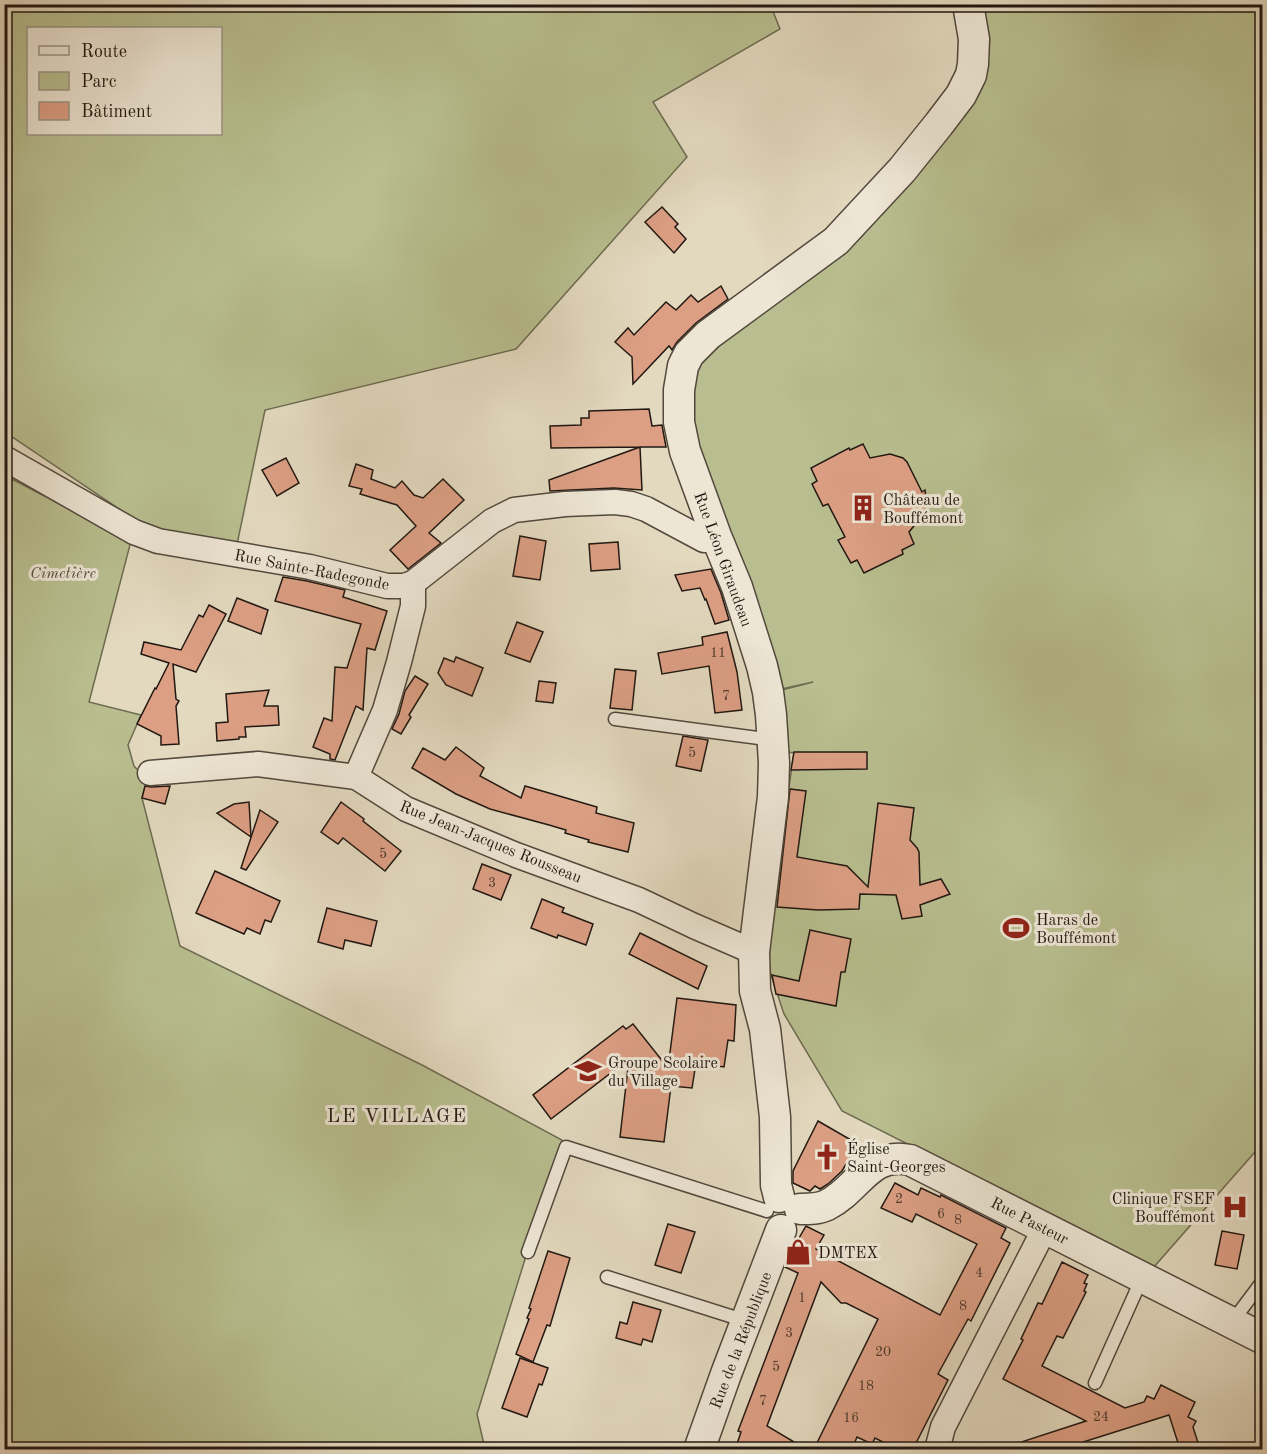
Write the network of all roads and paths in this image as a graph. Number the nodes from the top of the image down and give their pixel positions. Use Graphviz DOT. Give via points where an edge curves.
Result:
graph roads {
  1 [pos="968,4"];
  2 [pos="4,458"];
  3 [pos="716,536"];
  4 [pos="413,583"];
  5 [pos="615,719"];
  6 [pos="773,740"];
  7 [pos="150,773"];
  8 [pos="357,777"];
  9 [pos="754,952"];
  10 [pos="782,1212"];
  11 [pos="1046,1228"];
  12 [pos="528,1252"];
  13 [pos="608,1277"];
  14 [pos="1142,1278"];
  15 [pos="1263,1282"];
  16 [pos="746,1321"];
  17 [pos="1232,1323"];
  18 [pos="1263,1338"];
  19 [pos="1095,1383"];
  20 [pos="699,1449"];
  21 [pos="937,1449"];
  1 -- 3 [label="street, Rue Léon Giraudeau" via="974,39 973,64 961,95 895,177 836,241 708,335 683,366 679,422 685,451"];
  2 -- 4 [label="street, Rue Sainte-Radegonde" via="134,532 158,541 310,567 387,586"];
  3 -- 4 [label="street, Rue Sainte-Radegonde" via="704,540 631,504 565,504 514,510 492,521"];
  3 -- 6 [label="street, Rue Léon Giraudeau" via="762,666"];
  4 -- 8 [label="street" via="413,606 396,672"];
  5 -- 6 [label="lane"];
  6 -- 9 [label="street, Rue Léon Giraudeau" via="774,797"];
  7 -- 8 [label="street, Rue Jean-Jacques Rousseau" via="258,764"];
  8 -- 9 [label="street, Rue Jean-Jacques Rousseau" via="406,809 639,900"];
  9 -- 10 [label="street, Rue Léon Giraudeau" via="755,990 765,1029 775,1117 774,1167"];
  10 -- 11 [label="street, Rue Pasteur" via="828,1204 868,1169 882,1161 902,1158"];
  10 -- 12 [label="lane" via="566,1147"];
  10 -- 16 [label="street, Rue de la République"];
  11 -- 14 [label="street, Rue Pasteur"];
  11 -- 21 [label="street" via="943,1426"];
  13 -- 16 [label="lane"];
  14 -- 17 [label="street, Rue Pasteur"];
  14 -- 19 [label="lane"];
  15 -- 17 [label="lane"];
  16 -- 20 [label="street, Rue de la République"];
  17 -- 18 [label="street, Rue Pasteur"];
}
